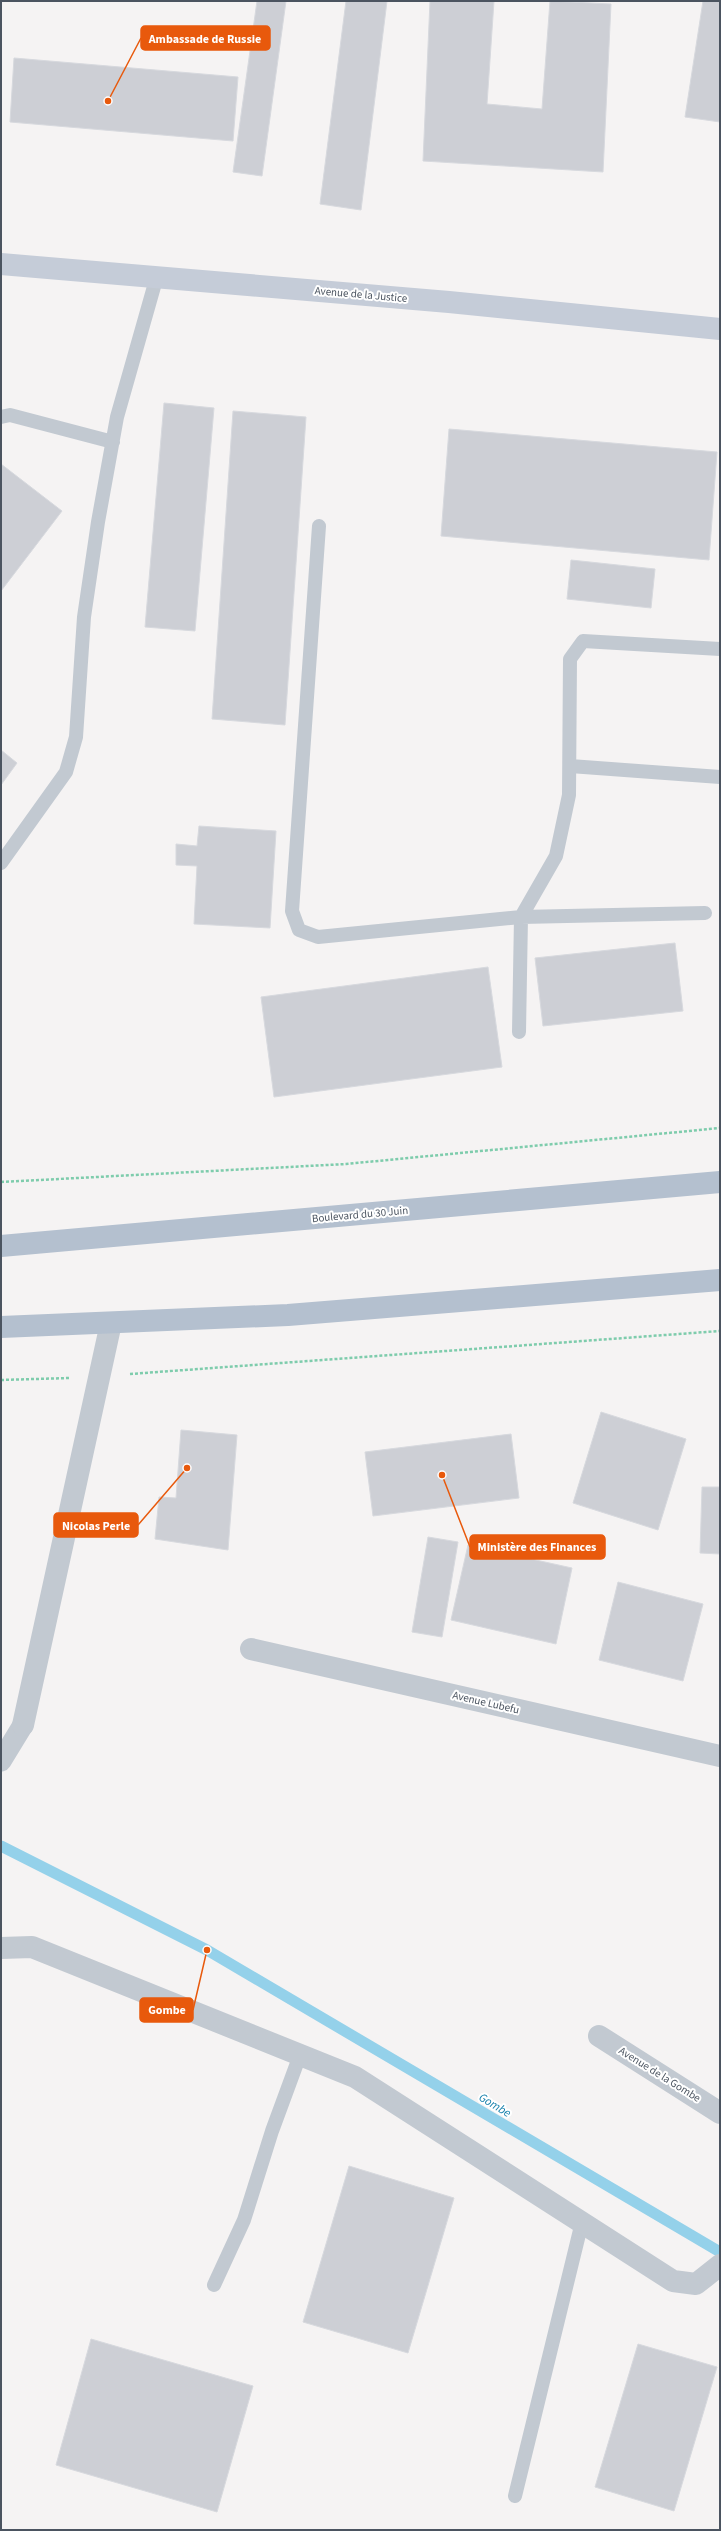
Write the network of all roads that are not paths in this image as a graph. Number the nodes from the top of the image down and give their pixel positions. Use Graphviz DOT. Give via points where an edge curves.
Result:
graph roads {
  1 [pos="1,264"];
  2 [pos="157,276"];
  3 [pos="720,329"];
  4 [pos="1,417"];
  5 [pos="113,442"];
  6 [pos="319,526"];
  7 [pos="720,648"];
  8 [pos="570,766"];
  9 [pos="720,777"];
  10 [pos="1,863"];
  11 [pos="705,913"];
  12 [pos="521,917"];
  13 [pos="519,1032"];
  14 [pos="720,1182"];
  15 [pos="1,1246"];
  16 [pos="720,1280"];
  17 [pos="111,1323"];
  18 [pos="1,1327"];
  19 [pos="251,1649"];
  20 [pos="23,1725"];
  21 [pos="720,1756"];
  22 [pos="1,1761"];
  23 [pos="1,1949"];
  24 [pos="599,2036"];
  25 [pos="300,2055"];
  26 [pos="720,2112"];
  27 [pos="582,2222"];
  28 [pos="714,2270"];
  29 [pos="214,2285"];
  30 [pos="515,2496"];
  1 -- 2 [label="main road, Avenue de la Justice"];
  2 -- 3 [label="main road, Avenue de la Justice"];
  2 -- 5 [label="lane" via="117,417"];
  4 -- 5 [label="lane" via="10,415"];
  5 -- 10 [label="lane" via="84,617 77,689 76,737 66,772"];
  6 -- 12 [label="lane" via="292,911 299,930 318,937"];
  7 -- 8 [label="lane" via="583,641 570,659"];
  8 -- 9 [label="lane"];
  8 -- 12 [label="lane" via="569,795 556,856"];
  11 -- 12 [label="lane"];
  12 -- 13 [label="lane"];
  14 -- 15 [label="main road, Boulevard du 30 Juin"];
  16 -- 17 [label="main road" via="288,1315"];
  17 -- 18 [label="main road"];
  17 -- 20 [label="street"];
  19 -- 21 [label="street, Avenue Lubefu"];
  20 -- 22 [label="street"];
  23 -- 25 [label="street" via="32,1947"];
  24 -- 26 [label="street, Avenue de la Gombe"];
  25 -- 27 [label="street" via="355,2077"];
  25 -- 29 [label="lane" via="244,2220"];
  27 -- 28 [label="street" via="673,2281 696,2284"];
  27 -- 30 [label="lane"];
}
